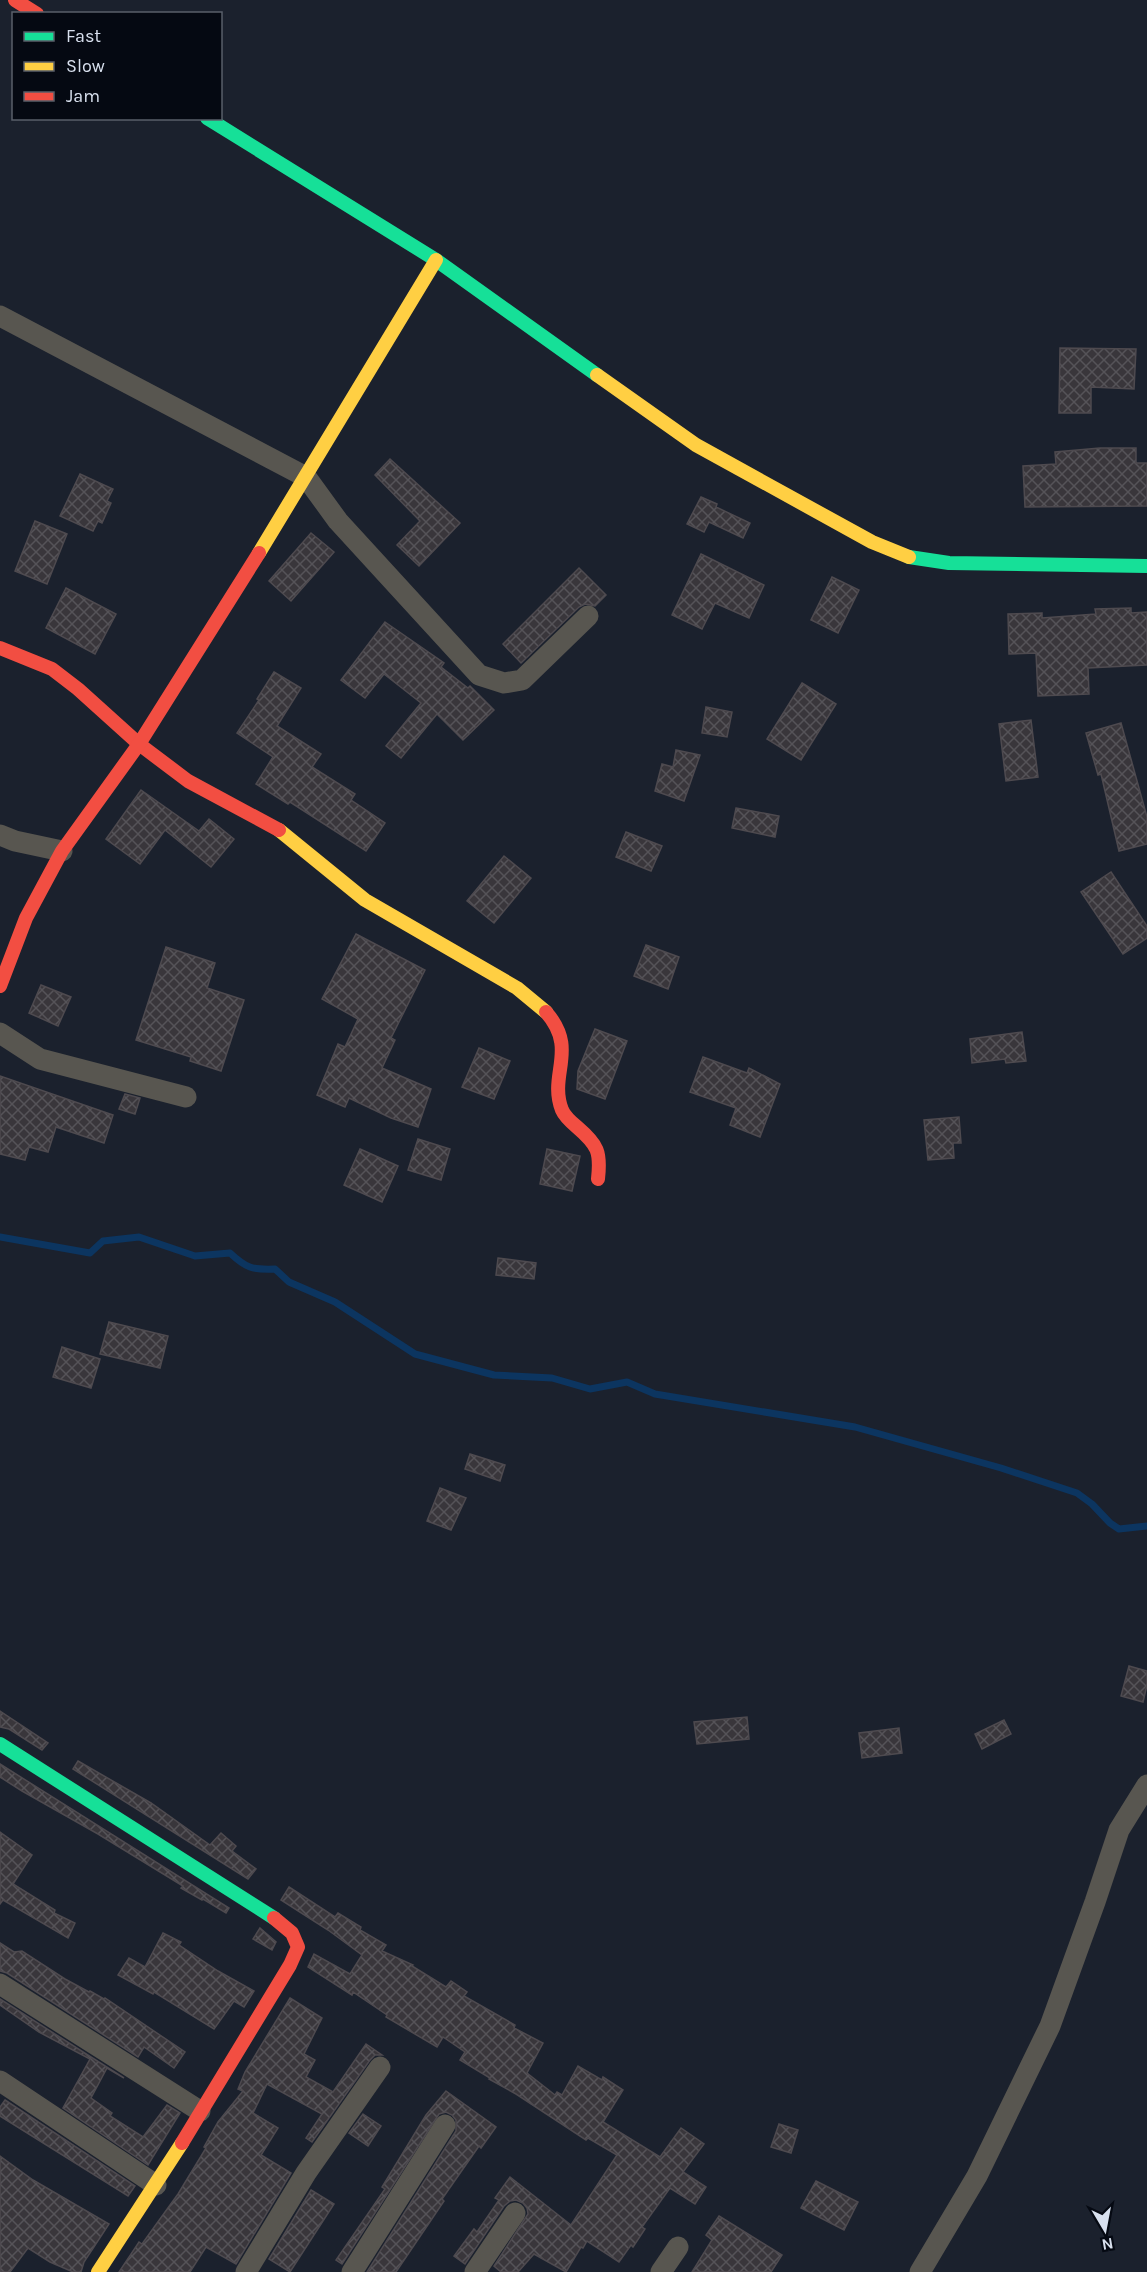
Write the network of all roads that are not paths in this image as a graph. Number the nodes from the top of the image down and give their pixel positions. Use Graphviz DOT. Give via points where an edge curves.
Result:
graph roads {
  1 [pos="15,0"];
  2 [pos="34,12"];
  3 [pos="210,120"];
  4 [pos="436,260"];
  5 [pos="0,316"];
  6 [pos="306,477"];
  7 [pos="1147,566"];
  8 [pos="588,616"];
  9 [pos="0,648"];
  10 [pos="139,744"];
  11 [pos="0,835"];
  12 [pos="62,851"];
  13 [pos="0,986"];
  14 [pos="0,1033"];
  15 [pos="186,1097"];
  16 [pos="598,1179"];
  17 [pos="0,1744"];
  18 [pos="1147,1785"];
  19 [pos="0,1984"];
  20 [pos="380,2067"];
  21 [pos="0,2081"];
  22 [pos="200,2110"];
  23 [pos="445,2125"];
  24 [pos="156,2185"];
  25 [pos="515,2212"];
  26 [pos="678,2247"];
  27 [pos="98,2272"];
  28 [pos="246,2272"];
  29 [pos="352,2272"];
  30 [pos="475,2272"];
  31 [pos="661,2272"];
  32 [pos="920,2272"];
  1 -- 2 [label="street"];
  3 -- 4 [label="street"];
  4 -- 6 [label="street"];
  4 -- 7 [label="street" via="696,445 872,542 909,557 949,563"];
  5 -- 6 [label="street"];
  6 -- 8 [label="street" via="338,521 479,675 504,683 522,680"];
  6 -- 10 [label="street"];
  9 -- 10 [label="street" via="52,669"];
  10 -- 12 [label="street"];
  10 -- 16 [label="street" via="188,781 277,829 364,900 517,988 548,1013 563,1043 559,1096 562,1110 593,1141 600,1158"];
  11 -- 12 [label="street"];
  12 -- 13 [label="street" via="26,918"];
  14 -- 15 [label="street" via="39,1059"];
  17 -- 22 [label="street" via="267,1911 292,1933 298,1947 290,1965"];
  18 -- 32 [label="street" via="1119,1830 1050,2026 977,2176"];
  19 -- 22 [label="street"];
  20 -- 28 [label="street" via="306,2173"];
  21 -- 24 [label="street"];
  22 -- 24 [label="street"];
  23 -- 29 [label="street"];
  24 -- 27 [label="street"];
  25 -- 30 [label="street"];
  26 -- 31 [label="street"];
}
